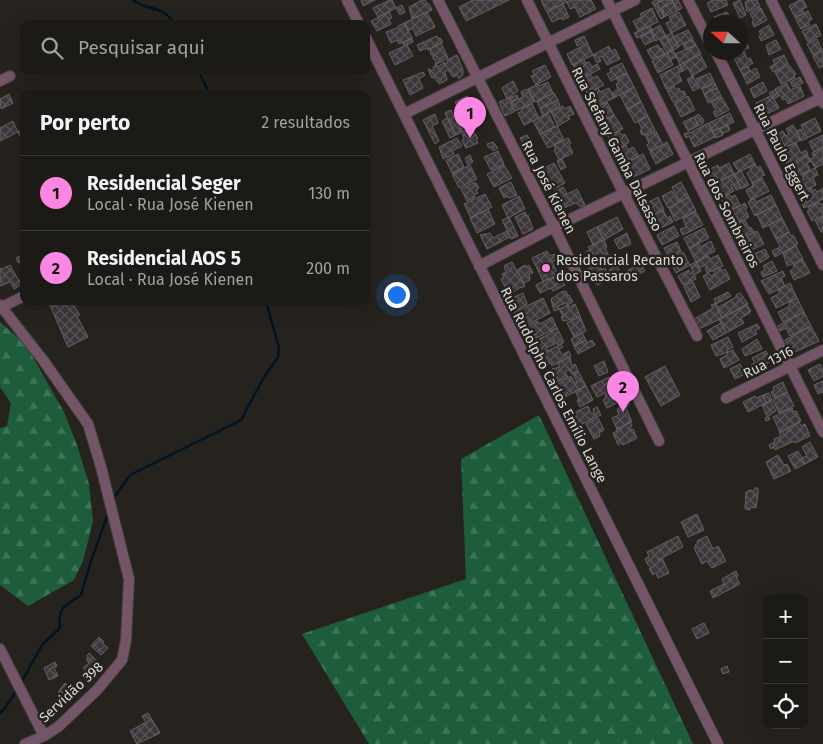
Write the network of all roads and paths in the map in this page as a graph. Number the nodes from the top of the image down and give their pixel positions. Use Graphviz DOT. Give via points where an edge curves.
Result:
graph roads {
  1 [pos="347,0"];
  2 [pos="438,0"];
  3 [pos="527,0"];
  4 [pos="607,0"];
  5 [pos="635,0"];
  6 [pos="688,0"];
  7 [pos="771,0"];
  8 [pos="612,11"];
  9 [pos="357,20"];
  10 [pos="703,29"];
  11 [pos="548,42"];
  12 [pos="370,46"];
  13 [pos="720,60"];
  14 [pos="10,76"];
  15 [pos="478,77"];
  16 [pos="0,81"];
  17 [pos="822,100"];
  18 [pos="404,114"];
  19 [pos="756,130"];
  20 [pos="688,163"];
  21 [pos="624,194"];
  22 [pos="554,227"];
  23 [pos="823,265"];
  24 [pos="479,266"];
  25 [pos="20,298"];
  26 [pos="1,306"];
  27 [pos="697,336"];
  28 [pos="823,350"];
  29 [pos="790,366"];
  30 [pos="726,398"];
  31 [pos="823,432"];
  32 [pos="660,441"];
  33 [pos="0,648"];
  34 [pos="44,736"];
  35 [pos="25,744"];
  36 [pos="718,744"];
  1 -- 9 [label="street"];
  2 -- 15 [label="street, Rua José Kienen"];
  3 -- 11 [label="street, Rua Stefany Gamba Dalsasso"];
  4 -- 8 [label="street, Rua dos Sombreiros"];
  5 -- 8 [label="street"];
  6 -- 10 [label="street"];
  7 -- 17 [label="street"];
  8 -- 11 [label="street"];
  8 -- 20 [label="street, Rua dos Sombreiros"];
  11 -- 15 [label="street"];
  11 -- 21 [label="street, Rua Stefany Gamba Dalsasso"];
  12 -- 18 [label="street, Rua Rudolpho Carlos Emílio Lange"];
  13 -- 19 [label="street, Rua Paulo Eggert"];
  14 -- 16 [label="street"];
  15 -- 18 [label="street"];
  15 -- 22 [label="street, Rua José Kienen"];
  17 -- 19 [label="street"];
  18 -- 24 [label="street, Rua Rudolpho Carlos Emílio Lange"];
  19 -- 20 [label="street"];
  19 -- 23 [label="street, Rua Paulo Eggert"];
  20 -- 21 [label="street"];
  20 -- 29 [label="street, Rua dos Sombreiros"];
  21 -- 22 [label="street"];
  21 -- 27 [label="street, Rua Stefany Gamba Dalsasso"];
  22 -- 24 [label="street"];
  22 -- 32 [label="street, Rua José Kienen"];
  24 -- 36 [label="street, Rua Rudolpho Carlos Emílio Lange"];
  25 -- 26 [label="street"];
  26 -- 34 [label="street, Servidão 398" via="88,424 129,579 122,660 78,709"];
  28 -- 29 [label="street, Rua 1316"];
  29 -- 30 [label="street, Rua 1316"];
  29 -- 31 [label="street, Rua dos Sombreiros"];
  33 -- 34 [label="street, Servidão 398"];
  34 -- 35 [label="street, Servidão 398"];
}
